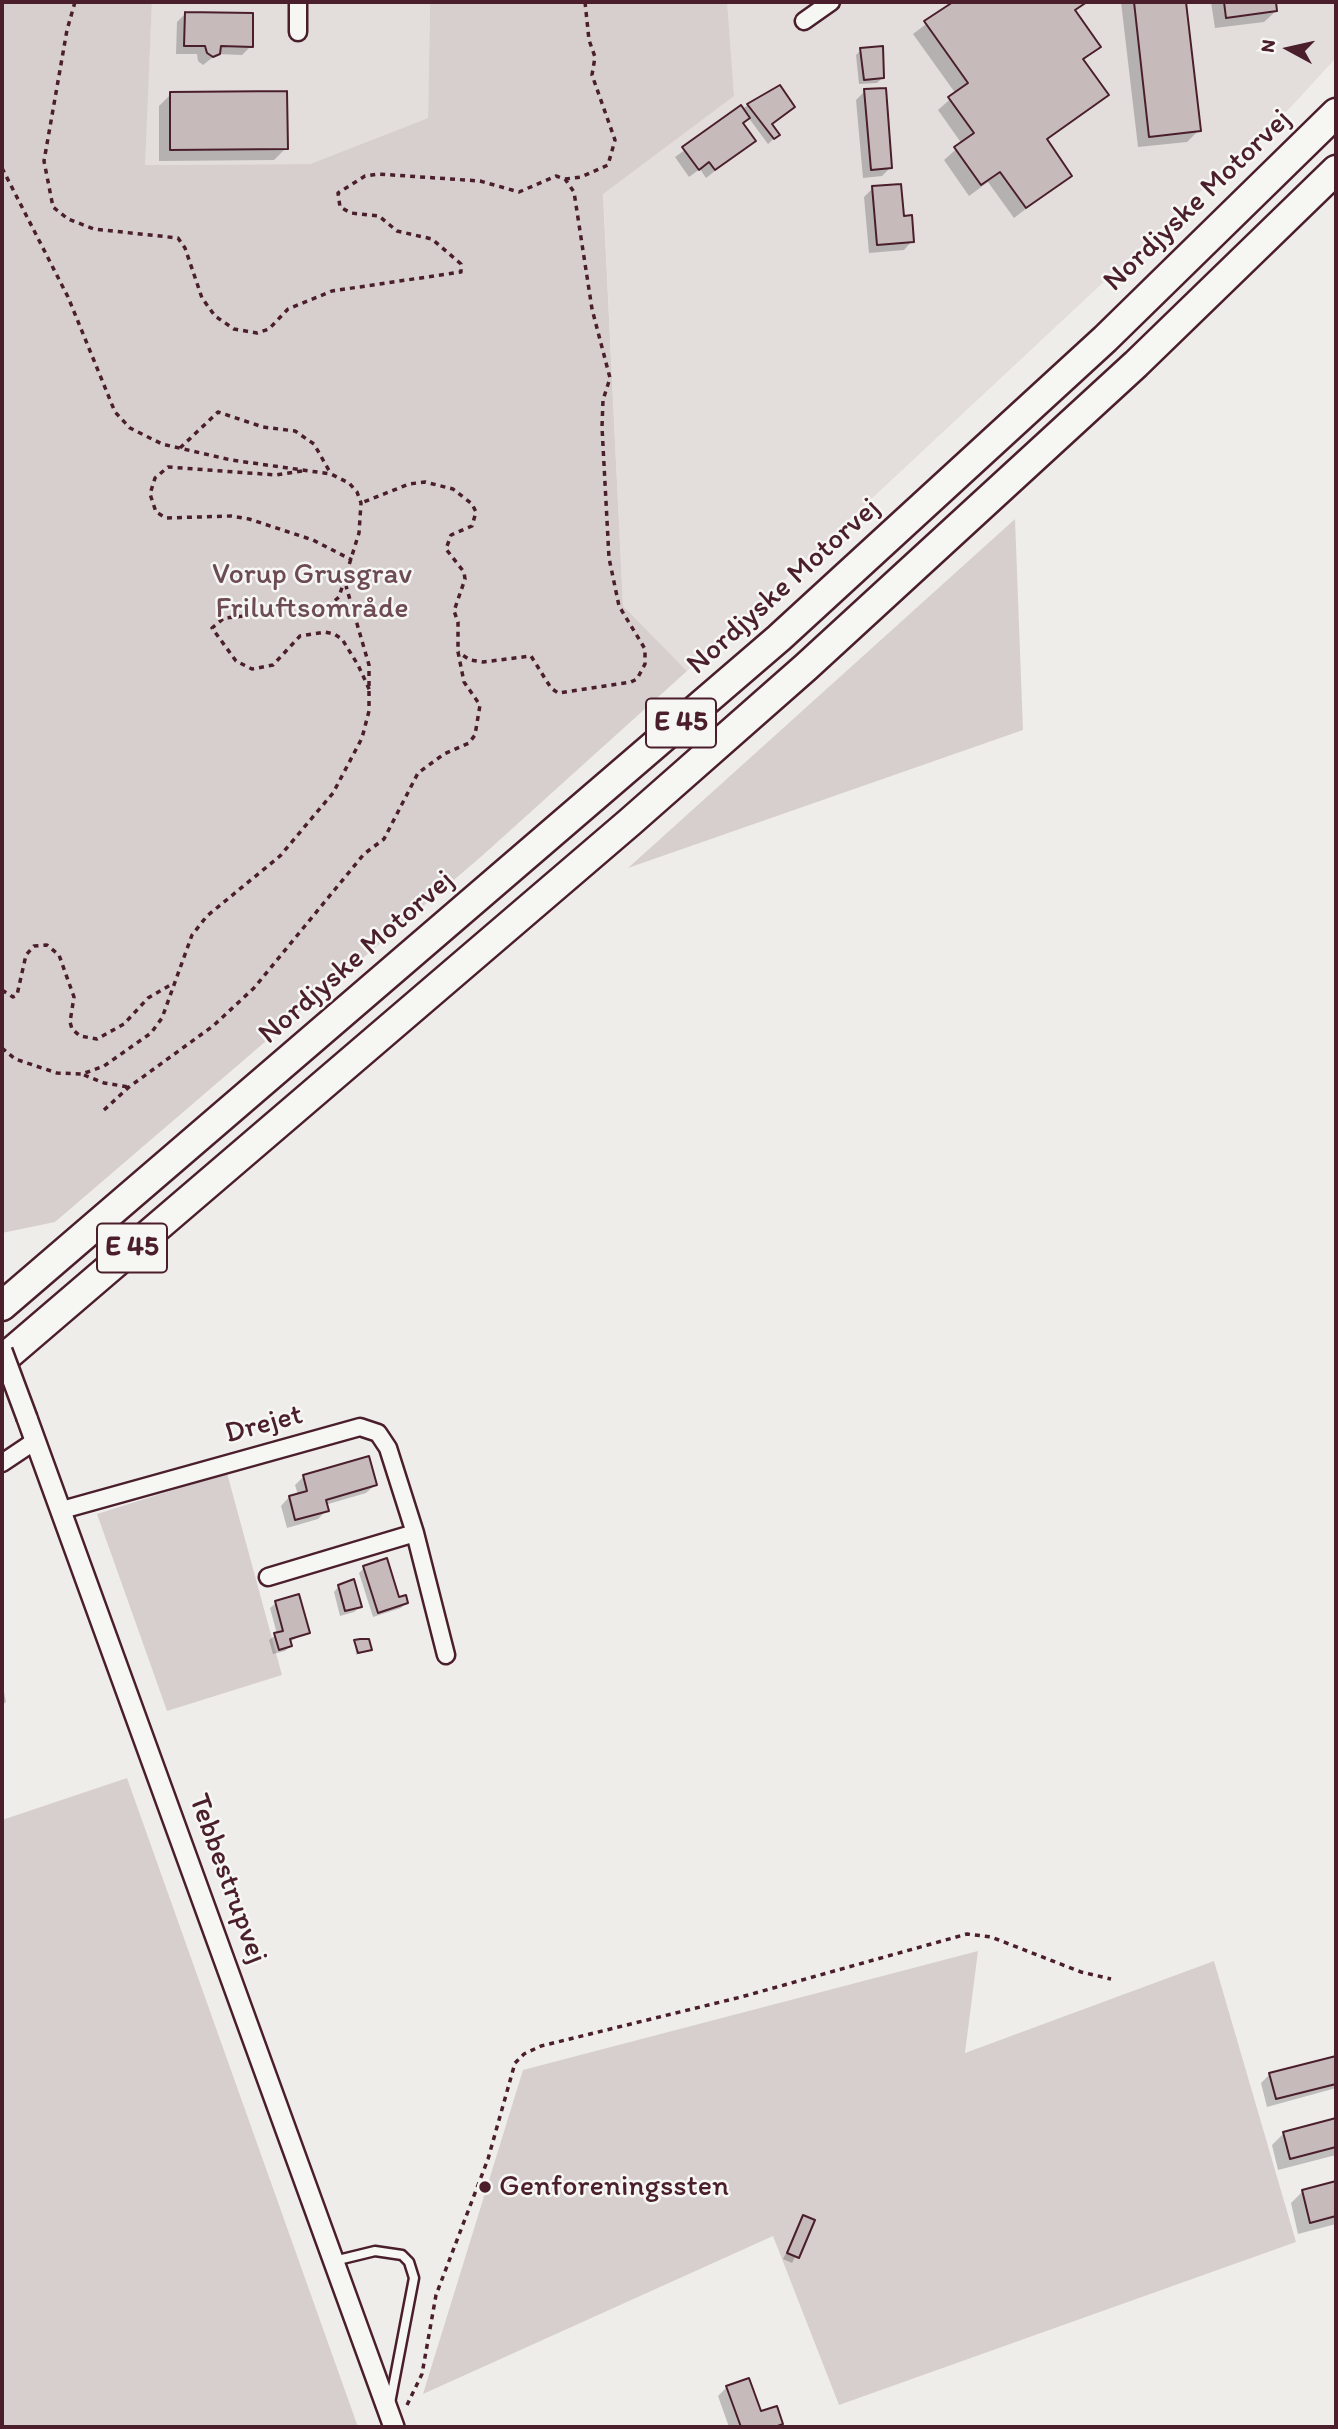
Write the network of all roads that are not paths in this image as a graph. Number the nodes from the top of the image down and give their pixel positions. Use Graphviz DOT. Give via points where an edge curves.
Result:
graph roads {
  1 [pos="298,2"];
  2 [pos="831,2"];
  3 [pos="804,21"];
  4 [pos="298,32"];
  5 [pos="1336,113"];
  6 [pos="1336,170"];
  7 [pos="2,1306"];
  8 [pos="2,1351"];
  9 [pos="2,1360"];
  10 [pos="35,1441"];
  11 [pos="2,1463"];
  12 [pos="62,1510"];
  13 [pos="415,1533"];
  14 [pos="268,1577"];
  15 [pos="446,1655"];
  16 [pos="334,2261"];
  17 [pos="391,2419"];
  1 -- 4 [label="street"];
  2 -- 3 [label="street"];
  5 -- 7 [label="highway, Nordjyske Motorvej / E 45" via="1105,338 779,638"];
  6 -- 9 [label="highway, E 45" via="1116,383 806,667"];
  8 -- 10 [label="street, Tebbestrupvej, bridge"];
  10 -- 11 [label="street"];
  10 -- 12 [label="street, Tebbestrupvej"];
  12 -- 13 [label="street, Drejet" via="360,1427 378,1433 388,1448"];
  12 -- 16 [label="street, Tebbestrupvej"];
  13 -- 14 [label="street"];
  13 -- 15 [label="street, Drejet"];
  16 -- 17 [label="street, Tebbestrupvej"];
  16 -- 17 [label="lane" via="375,2251 402,2255 409,2262 414,2278"];
}
